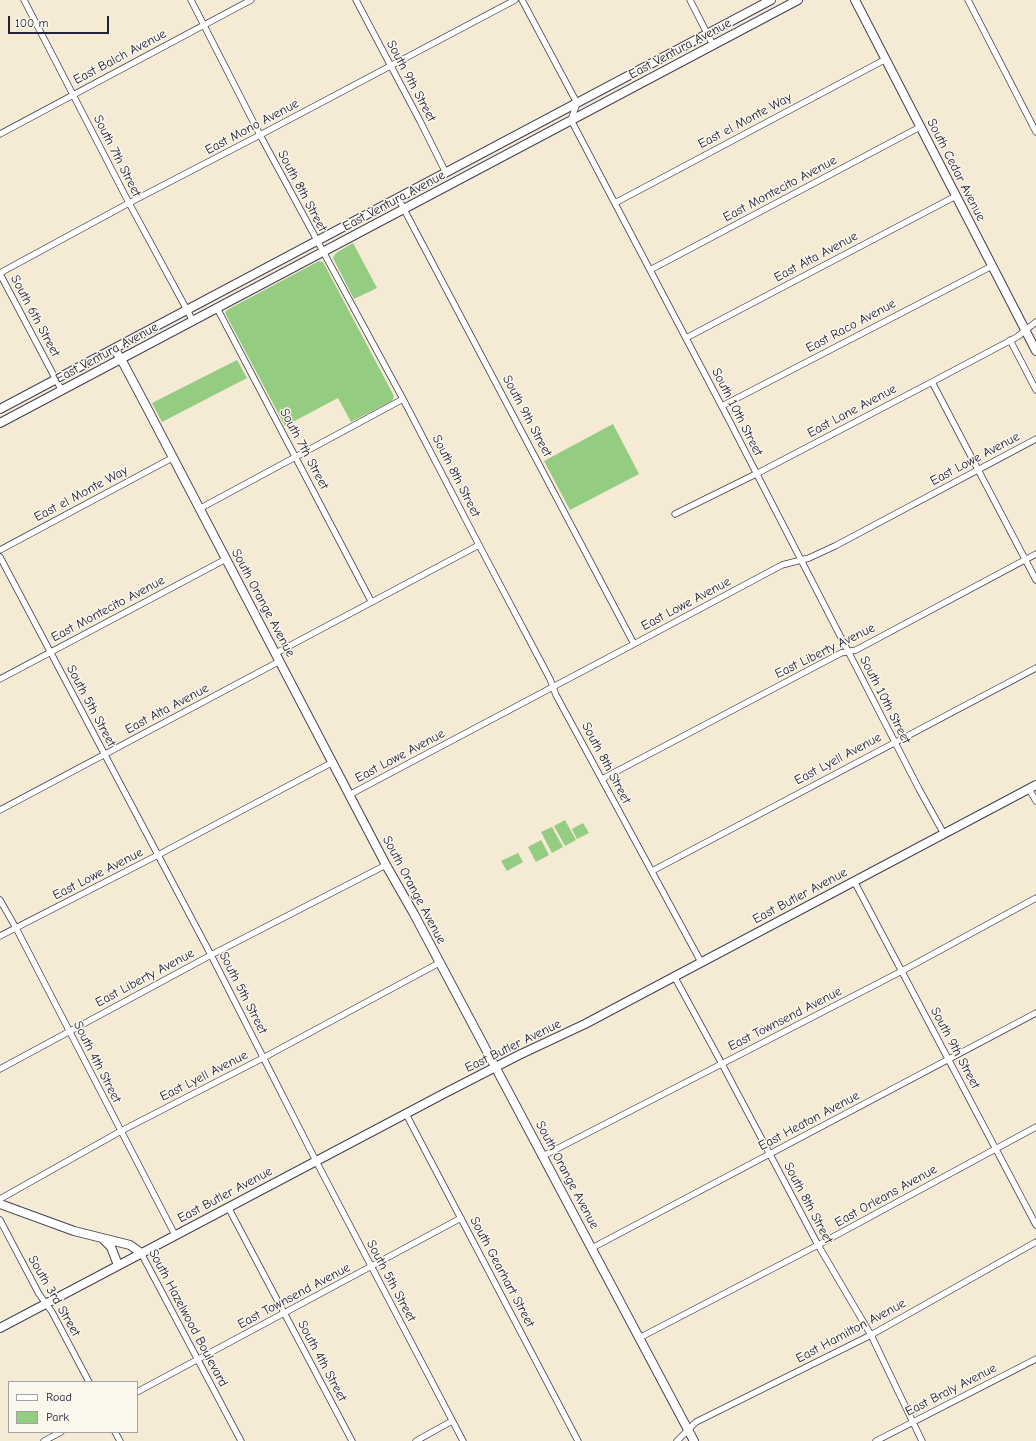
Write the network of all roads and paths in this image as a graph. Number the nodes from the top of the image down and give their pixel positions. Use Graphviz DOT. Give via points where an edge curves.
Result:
graph roads {
  1 [pos="24,0"];
  2 [pos="191,0"];
  3 [pos="252,0"];
  4 [pos="356,0"];
  5 [pos="515,0"];
  6 [pos="522,0"];
  7 [pos="690,0"];
  8 [pos="771,0"];
  9 [pos="798,0"];
  10 [pos="855,0"];
  11 [pos="968,0"];
  12 [pos="204,25"];
  13 [pos="708,34"];
  14 [pos="713,45"];
  15 [pos="886,59"];
  16 [pos="391,66"];
  17 [pos="73,96"];
  18 [pos="577,103"];
  19 [pos="571,120"];
  20 [pos="920,127"];
  21 [pos="1036,132"];
  22 [pos="0,134"];
  23 [pos="260,135"];
  24 [pos="446,173"];
  25 [pos="956,196"];
  26 [pos="398,198"];
  27 [pos="129,203"];
  28 [pos="615,203"];
  29 [pos="404,209"];
  30 [pos="317,241"];
  31 [pos="323,252"];
  32 [pos="992,266"];
  33 [pos="650,270"];
  34 [pos="0,273"];
  35 [pos="217,308"];
  36 [pos="187,310"];
  37 [pos="193,321"];
  38 [pos="1036,322"];
  39 [pos="1025,330"];
  40 [pos="686,338"];
  41 [pos="1010,340"];
  42 [pos="114,349"];
  43 [pos="1036,351"];
  44 [pos="120,359"];
  45 [pos="56,380"];
  46 [pos="932,382"];
  47 [pos="1036,390"];
  48 [pos="62,391"];
  49 [pos="403,399"];
  50 [pos="722,406"];
  51 [pos="0,409"];
  52 [pos="0,423"];
  53 [pos="1036,439"];
  54 [pos="296,457"];
  55 [pos="172,458"];
  56 [pos="979,470"];
  57 [pos="756,474"];
  58 [pos="199,509"];
  59 [pos="675,514"];
  60 [pos="479,545"];
  61 [pos="0,550"];
  62 [pos="1036,554"];
  63 [pos="0,556"];
  64 [pos="226,559"];
  65 [pos="800,560"];
  66 [pos="1026,560"];
  67 [pos="1036,580"];
  68 [pos="371,602"];
  69 [pos="634,644"];
  70 [pos="50,652"];
  71 [pos="848,652"];
  72 [pos="276,653"];
  73 [pos="280,661"];
  74 [pos="1036,668"];
  75 [pos="0,679"];
  76 [pos="553,687"];
  77 [pos="895,742"];
  78 [pos="104,755"];
  79 [pos="333,762"];
  80 [pos="602,779"];
  81 [pos="1033,787"];
  82 [pos="349,795"];
  83 [pos="1036,801"];
  84 [pos="0,810"];
  85 [pos="944,834"];
  86 [pos="158,855"];
  87 [pos="386,865"];
  88 [pos="652,871"];
  89 [pos="854,881"];
  90 [pos="1036,898"];
  91 [pos="0,900"];
  92 [pos="16,928"];
  93 [pos="0,936"];
  94 [pos="211,955"];
  95 [pos="439,962"];
  96 [pos="701,962"];
  97 [pos="902,970"];
  98 [pos="674,976"];
  99 [pos="1036,1013"];
  100 [pos="69,1031"];
  101 [pos="263,1058"];
  102 [pos="948,1060"];
  103 [pos="722,1064"];
  104 [pos="495,1067"];
  105 [pos="0,1069"];
  106 [pos="406,1114"];
  107 [pos="1036,1127"];
  108 [pos="120,1132"];
  109 [pos="995,1148"];
  110 [pos="769,1154"];
  111 [pos="543,1156"];
  112 [pos="316,1161"];
  113 [pos="0,1199"];
  114 [pos="0,1204"];
  115 [pos="228,1207"];
  116 [pos="461,1218"];
  117 [pos="0,1220"];
  118 [pos="1036,1225"];
  119 [pos="175,1235"];
  120 [pos="102,1239"];
  121 [pos="1036,1242"];
  122 [pos="818,1245"];
  123 [pos="592,1248"];
  124 [pos="142,1253"];
  125 [pos="118,1265"];
  126 [pos="372,1267"];
  127 [pos="46,1304"];
  128 [pos="285,1314"];
  129 [pos="0,1328"];
  130 [pos="871,1335"];
  131 [pos="639,1338"];
  132 [pos="1036,1359"];
  133 [pos="197,1360"];
  134 [pos="88,1381"];
  135 [pos="138,1391"];
  136 [pos="452,1422"];
  137 [pos="912,1422"];
  138 [pos="688,1431"];
  139 [pos="59,1433"];
  140 [pos="44,1441"];
  141 [pos="241,1441"];
  142 [pos="352,1441"];
  143 [pos="416,1441"];
  144 [pos="463,1441"];
  145 [pos="578,1441"];
  146 [pos="677,1441"];
  147 [pos="694,1441"];
  148 [pos="876,1441"];
  149 [pos="922,1441"];
  1 -- 17 [label="street, South 7th Street"];
  2 -- 12 [label="street, South 8th Street"];
  3 -- 12 [label="street, East Balch Avenue"];
  4 -- 16 [label="street, South 9th Street"];
  5 -- 16 [label="street, East Mono Avenue"];
  6 -- 18 [label="street"];
  7 -- 13 [label="street"];
  8 -- 13 [label="street, East Ventura Avenue"];
  9 -- 14 [label="street, East Ventura Avenue"];
  10 -- 15 [label="street, South Cedar Avenue"];
  11 -- 21 [label="street"];
  12 -- 17 [label="street, East Balch Avenue"];
  12 -- 23 [label="street, South 8th Street"];
  13 -- 14 [label="street"];
  13 -- 18 [label="street, East Ventura Avenue"];
  14 -- 19 [label="street, East Ventura Avenue"];
  15 -- 20 [label="street, South Cedar Avenue"];
  15 -- 28 [label="street, East el Monte Way"];
  16 -- 23 [label="street, East Mono Avenue"];
  16 -- 24 [label="street, South 9th Street"];
  17 -- 22 [label="street, East Balch Avenue"];
  17 -- 27 [label="street, South 7th Street"];
  18 -- 19 [label="street"];
  18 -- 24 [label="street, East Ventura Avenue"];
  19 -- 28 [label="street, South 10th Street"];
  19 -- 29 [label="street, East Ventura Avenue"];
  20 -- 25 [label="street, South Cedar Avenue"];
  20 -- 33 [label="street, East Montecito Avenue"];
  23 -- 27 [label="street, East Mono Avenue"];
  23 -- 30 [label="street, South 8th Street"];
  24 -- 26 [label="street, East Ventura Avenue"];
  25 -- 32 [label="street, South Cedar Avenue"];
  25 -- 40 [label="street, East Alta Avenue"];
  26 -- 29 [label="street, South 9th Street"];
  26 -- 30 [label="street, East Ventura Avenue"];
  27 -- 34 [label="street, East Mono Avenue"];
  27 -- 36 [label="street, South 7th Street"];
  28 -- 33 [label="street, South 10th Street"];
  29 -- 31 [label="street, East Ventura Avenue"];
  29 -- 69 [label="street, South 9th Street"];
  30 -- 31 [label="street, South 8th Street"];
  30 -- 36 [label="street, East Ventura Avenue"];
  31 -- 35 [label="street, East Ventura Avenue"];
  31 -- 49 [label="street, South 8th Street"];
  32 -- 39 [label="street, South Cedar Avenue"];
  32 -- 50 [label="street, East Raco Avenue"];
  33 -- 40 [label="street, South 10th Street"];
  34 -- 45 [label="street, South 6th Street"];
  35 -- 37 [label="street, East Ventura Avenue"];
  35 -- 54 [label="street, South 7th Street"];
  36 -- 37 [label="street, South 7th Street"];
  36 -- 42 [label="street, East Ventura Avenue"];
  37 -- 44 [label="street, East Ventura Avenue"];
  38 -- 39 [label="street, East Lane Avenue"];
  39 -- 41 [label="street, East Lane Avenue"];
  39 -- 43 [label="street, South Cedar Avenue"];
  40 -- 50 [label="street, South 10th Street"];
  41 -- 46 [label="street, East Lane Avenue"];
  41 -- 47 [label="street"];
  42 -- 44 [label="street, South Orange Avenue"];
  42 -- 45 [label="street, East Ventura Avenue"];
  44 -- 48 [label="street, East Ventura Avenue"];
  44 -- 55 [label="street, South Orange Avenue"];
  45 -- 48 [label="street, South 6th Street"];
  45 -- 51 [label="street, East Ventura Avenue"];
  46 -- 56 [label="street"];
  46 -- 57 [label="street, East Lane Avenue"];
  48 -- 52 [label="street, East Ventura Avenue"];
  49 -- 54 [label="street"];
  49 -- 60 [label="street, South 8th Street"];
  50 -- 57 [label="street, South 10th Street"];
  53 -- 56 [label="street, East Lowe Avenue"];
  54 -- 58 [label="street"];
  54 -- 68 [label="street, South 7th Street"];
  55 -- 58 [label="street, South Orange Avenue"];
  55 -- 61 [label="street, East el Monte Way"];
  56 -- 65 [label="street, East Lowe Avenue" via="836,546"];
  56 -- 66 [label="street"];
  57 -- 59 [label="street, East Lane Avenue"];
  57 -- 65 [label="street, South 10th Street"];
  58 -- 64 [label="street, South Orange Avenue"];
  60 -- 68 [label="street"];
  60 -- 76 [label="street, South 8th Street"];
  62 -- 66 [label="street, East Liberty Avenue"];
  63 -- 70 [label="street, South 5th Street"];
  64 -- 70 [label="street, East Montecito Avenue"];
  64 -- 72 [label="street, South Orange Avenue"];
  65 -- 69 [label="street, East Lowe Avenue" via="782,565"];
  65 -- 71 [label="street, South 10th Street"];
  66 -- 67 [label="street"];
  66 -- 71 [label="street, East Liberty Avenue"];
  68 -- 72 [label="street"];
  69 -- 76 [label="street, East Lowe Avenue"];
  70 -- 75 [label="street, East Montecito Avenue"];
  70 -- 78 [label="street, South 5th Street"];
  71 -- 77 [label="street, South 10th Street"];
  71 -- 80 [label="street, East Liberty Avenue" via="841,653"];
  72 -- 73 [label="street, South Orange Avenue"];
  73 -- 78 [label="street, East Alta Avenue"];
  73 -- 79 [label="street, South Orange Avenue"];
  74 -- 77 [label="street, East Lyell Avenue"];
  76 -- 80 [label="street, South 8th Street"];
  76 -- 82 [label="street, East Lowe Avenue"];
  77 -- 85 [label="street, South 10th Street"];
  77 -- 88 [label="street, East Lyell Avenue"];
  78 -- 84 [label="street, East Alta Avenue"];
  78 -- 86 [label="street, South 5th Street"];
  79 -- 82 [label="street, South Orange Avenue"];
  79 -- 86 [label="street, East Lowe Avenue"];
  80 -- 88 [label="street, South 8th Street"];
  81 -- 83 [label="street"];
  81 -- 85 [label="street, East Butler Avenue"];
  82 -- 87 [label="street, South Orange Avenue"];
  85 -- 89 [label="street, East Butler Avenue"];
  86 -- 92 [label="street, East Lowe Avenue"];
  86 -- 94 [label="street, South 5th Street"];
  87 -- 94 [label="street, East Liberty Avenue"];
  87 -- 95 [label="street, South Orange Avenue"];
  88 -- 96 [label="street, South 8th Street"];
  89 -- 96 [label="street, East Butler Avenue"];
  89 -- 97 [label="street, South 9th Street"];
  90 -- 97 [label="street, East Townsend Avenue"];
  91 -- 92 [label="street, South 4th Street"];
  92 -- 93 [label="street, East Lowe Avenue"];
  92 -- 100 [label="street, South 4th Street"];
  94 -- 100 [label="street, East Liberty Avenue"];
  94 -- 101 [label="street, South 5th Street"];
  95 -- 101 [label="street, East Lyell Avenue"];
  95 -- 104 [label="street, South Orange Avenue"];
  96 -- 98 [label="street, East Butler Avenue"];
  97 -- 102 [label="street, South 9th Street"];
  97 -- 103 [label="street, East Townsend Avenue"];
  98 -- 103 [label="street, South 8th Street"];
  98 -- 104 [label="street, East Butler Avenue" via="585,1024"];
  99 -- 102 [label="street, East Heaton Avenue"];
  100 -- 105 [label="street, East Liberty Avenue"];
  100 -- 108 [label="street, South 4th Street"];
  101 -- 108 [label="street, East Lyell Avenue"];
  101 -- 112 [label="street, South 5th Street"];
  102 -- 109 [label="street, South 9th Street"];
  102 -- 110 [label="street, East Heaton Avenue"];
  103 -- 110 [label="street, South 8th Street"];
  103 -- 111 [label="street, East Townsend Avenue"];
  104 -- 106 [label="street, East Butler Avenue"];
  104 -- 111 [label="street, South Orange Avenue"];
  106 -- 112 [label="street, East Butler Avenue"];
  106 -- 116 [label="street, South Gearhart Street"];
  107 -- 109 [label="street, East Orleans Avenue"];
  108 -- 113 [label="street, East Lyell Avenue"];
  108 -- 119 [label="street, South 4th Street"];
  109 -- 118 [label="street, South 9th Street"];
  109 -- 122 [label="street, East Orleans Avenue"];
  110 -- 122 [label="street, South 8th Street"];
  110 -- 123 [label="street, East Heaton Avenue"];
  111 -- 123 [label="street, South Orange Avenue"];
  112 -- 115 [label="street, East Butler Avenue"];
  112 -- 126 [label="street, South 5th Street"];
  114 -- 120 [label="street, South Hazelwood Boulevard" via="49,1223"];
  115 -- 119 [label="street, East Butler Avenue"];
  115 -- 128 [label="street, South 4th Street"];
  116 -- 126 [label="street, East Townsend Avenue"];
  116 -- 145 [label="street, South Gearhart Street"];
  117 -- 127 [label="street, South 3rd Street"];
  119 -- 124 [label="street, East Butler Avenue"];
  120 -- 124 [label="street, South Hazelwood Boulevard" via="130,1245"];
  120 -- 125 [label="street" via="111,1247"];
  121 -- 130 [label="street, East Hamilton Avenue"];
  122 -- 130 [label="street, South 8th Street"];
  122 -- 131 [label="street, East Orleans Avenue"];
  123 -- 131 [label="street, South Orange Avenue"];
  124 -- 125 [label="street, East Butler Avenue"];
  124 -- 133 [label="street, South Hazelwood Boulevard"];
  125 -- 127 [label="street, East Butler Avenue"];
  126 -- 128 [label="street, East Townsend Avenue"];
  126 -- 136 [label="street, South 5th Street"];
  127 -- 129 [label="street, East Butler Avenue"];
  127 -- 134 [label="street, South 3rd Street"];
  128 -- 133 [label="street, East Townsend Avenue"];
  128 -- 142 [label="street, South 4th Street"];
  130 -- 137 [label="street, South 8th Street"];
  130 -- 138 [label="street, East Hamilton Avenue" via="696,1422"];
  131 -- 138 [label="street, South Orange Avenue"];
  132 -- 137 [label="street, East Braly Avenue"];
  133 -- 135 [label="street, East Townsend Avenue"];
  133 -- 141 [label="street, South Hazelwood Boulevard"];
  136 -- 143 [label="street"];
  136 -- 144 [label="street, South 5th Street"];
  137 -- 148 [label="street, East Braly Avenue"];
  137 -- 149 [label="street, South 8th Street"];
  138 -- 146 [label="street, East Hamilton Avenue"];
  138 -- 147 [label="street, South Orange Avenue"];
  139 -- 140 [label="street"];
}
